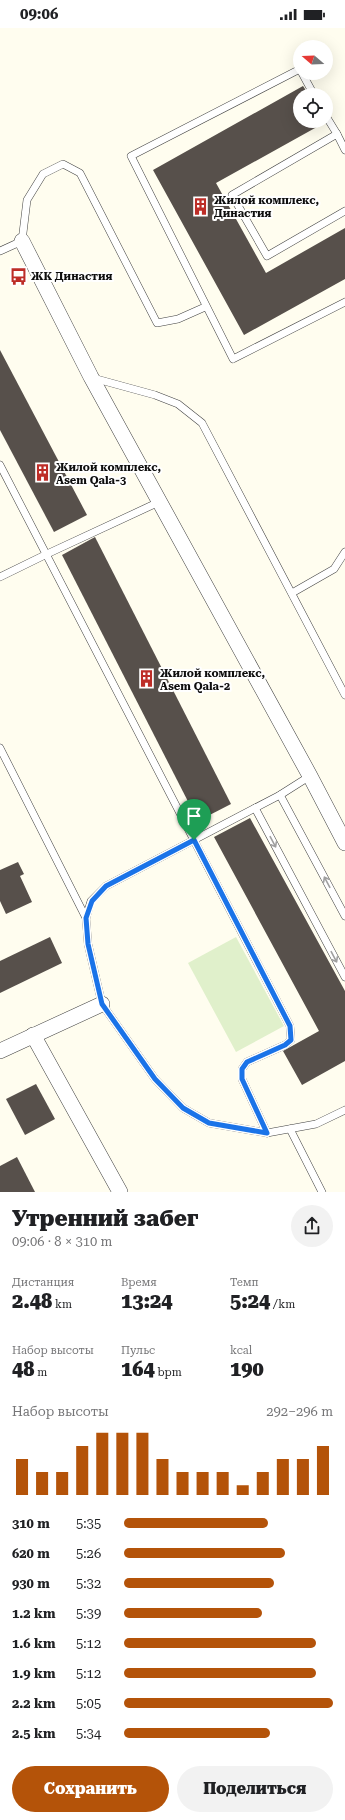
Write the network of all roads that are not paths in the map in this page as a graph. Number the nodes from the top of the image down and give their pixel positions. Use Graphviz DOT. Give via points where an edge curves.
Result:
graph roads {
  1 [pos="293,74"];
  2 [pos="333,128"];
  3 [pos="336,134"];
  4 [pos="345,150"];
  5 [pos="345,211"];
  6 [pos="22,240"];
  7 [pos="0,251"];
  8 [pos="345,302"];
  9 [pos="205,307"];
  10 [pos="91,377"];
  11 [pos="0,465"];
  12 [pos="159,502"];
  13 [pos="345,552"];
  14 [pos="47,554"];
  15 [pos="0,577"];
  16 [pos="292,593"];
  17 [pos="345,695"];
  18 [pos="0,748"];
  19 [pos="310,776"];
  20 [pos="280,795"];
  21 [pos="255,808"];
  22 [pos="194,840"];
  23 [pos="345,843"];
  24 [pos="345,916"];
  25 [pos="86,918"];
  26 [pos="345,977"];
  27 [pos="102,1004"];
  28 [pos="33,1035"];
  29 [pos="0,1051"];
  30 [pos="345,1110"];
  31 [pos="290,1129"];
  32 [pos="267,1133"];
  33 [pos="120,1192"];
  34 [pos="322,1192"];
  1 -- 9 [label="lane" via="131,156"];
  2 -- 3 [label="lane"];
  3 -- 4 [label="lane"];
  3 -- 5 [label="lane" via="232,195 267,256"];
  6 -- 7 [label="lane"];
  6 -- 9 [label="lane" via="27,200 43,174 63,164 80,173 157,323 178,319"];
  6 -- 10 [label="street"];
  8 -- 9 [label="lane" via="232,359"];
  10 -- 12 [label="street"];
  10 -- 16 [label="lane" via="178,404 202,423"];
  11 -- 14 [label="lane"];
  12 -- 14 [label="lane"];
  12 -- 19 [label="street"];
  13 -- 16 [label="lane" via="334,569"];
  14 -- 15 [label="lane"];
  14 -- 22 [label="lane"];
  16 -- 17 [label="lane"];
  18 -- 25 [label="lane"];
  19 -- 20 [label="lane"];
  19 -- 23 [label="street"];
  20 -- 21 [label="lane"];
  24 -- 20 [label="lane, one-way"];
  21 -- 22 [label="lane"];
  21 -- 26 [label="lane, one-way"];
  22 -- 25 [label="lane" via="106,886 92,901"];
  22 -- 32 [label="lane" via="290,1026 291,1040 247,1062 242,1069 242,1079"];
  25 -- 27 [label="lane" via="88,944"];
  27 -- 28 [label="street"];
  27 -- 32 [label="lane" via="155,1079 183,1108 209,1123"];
  28 -- 29 [label="street"];
  28 -- 33 [label="street"];
  30 -- 31 [label="lane" via="316,1124"];
  31 -- 32 [label="lane"];
  31 -- 34 [label="lane"];
}
